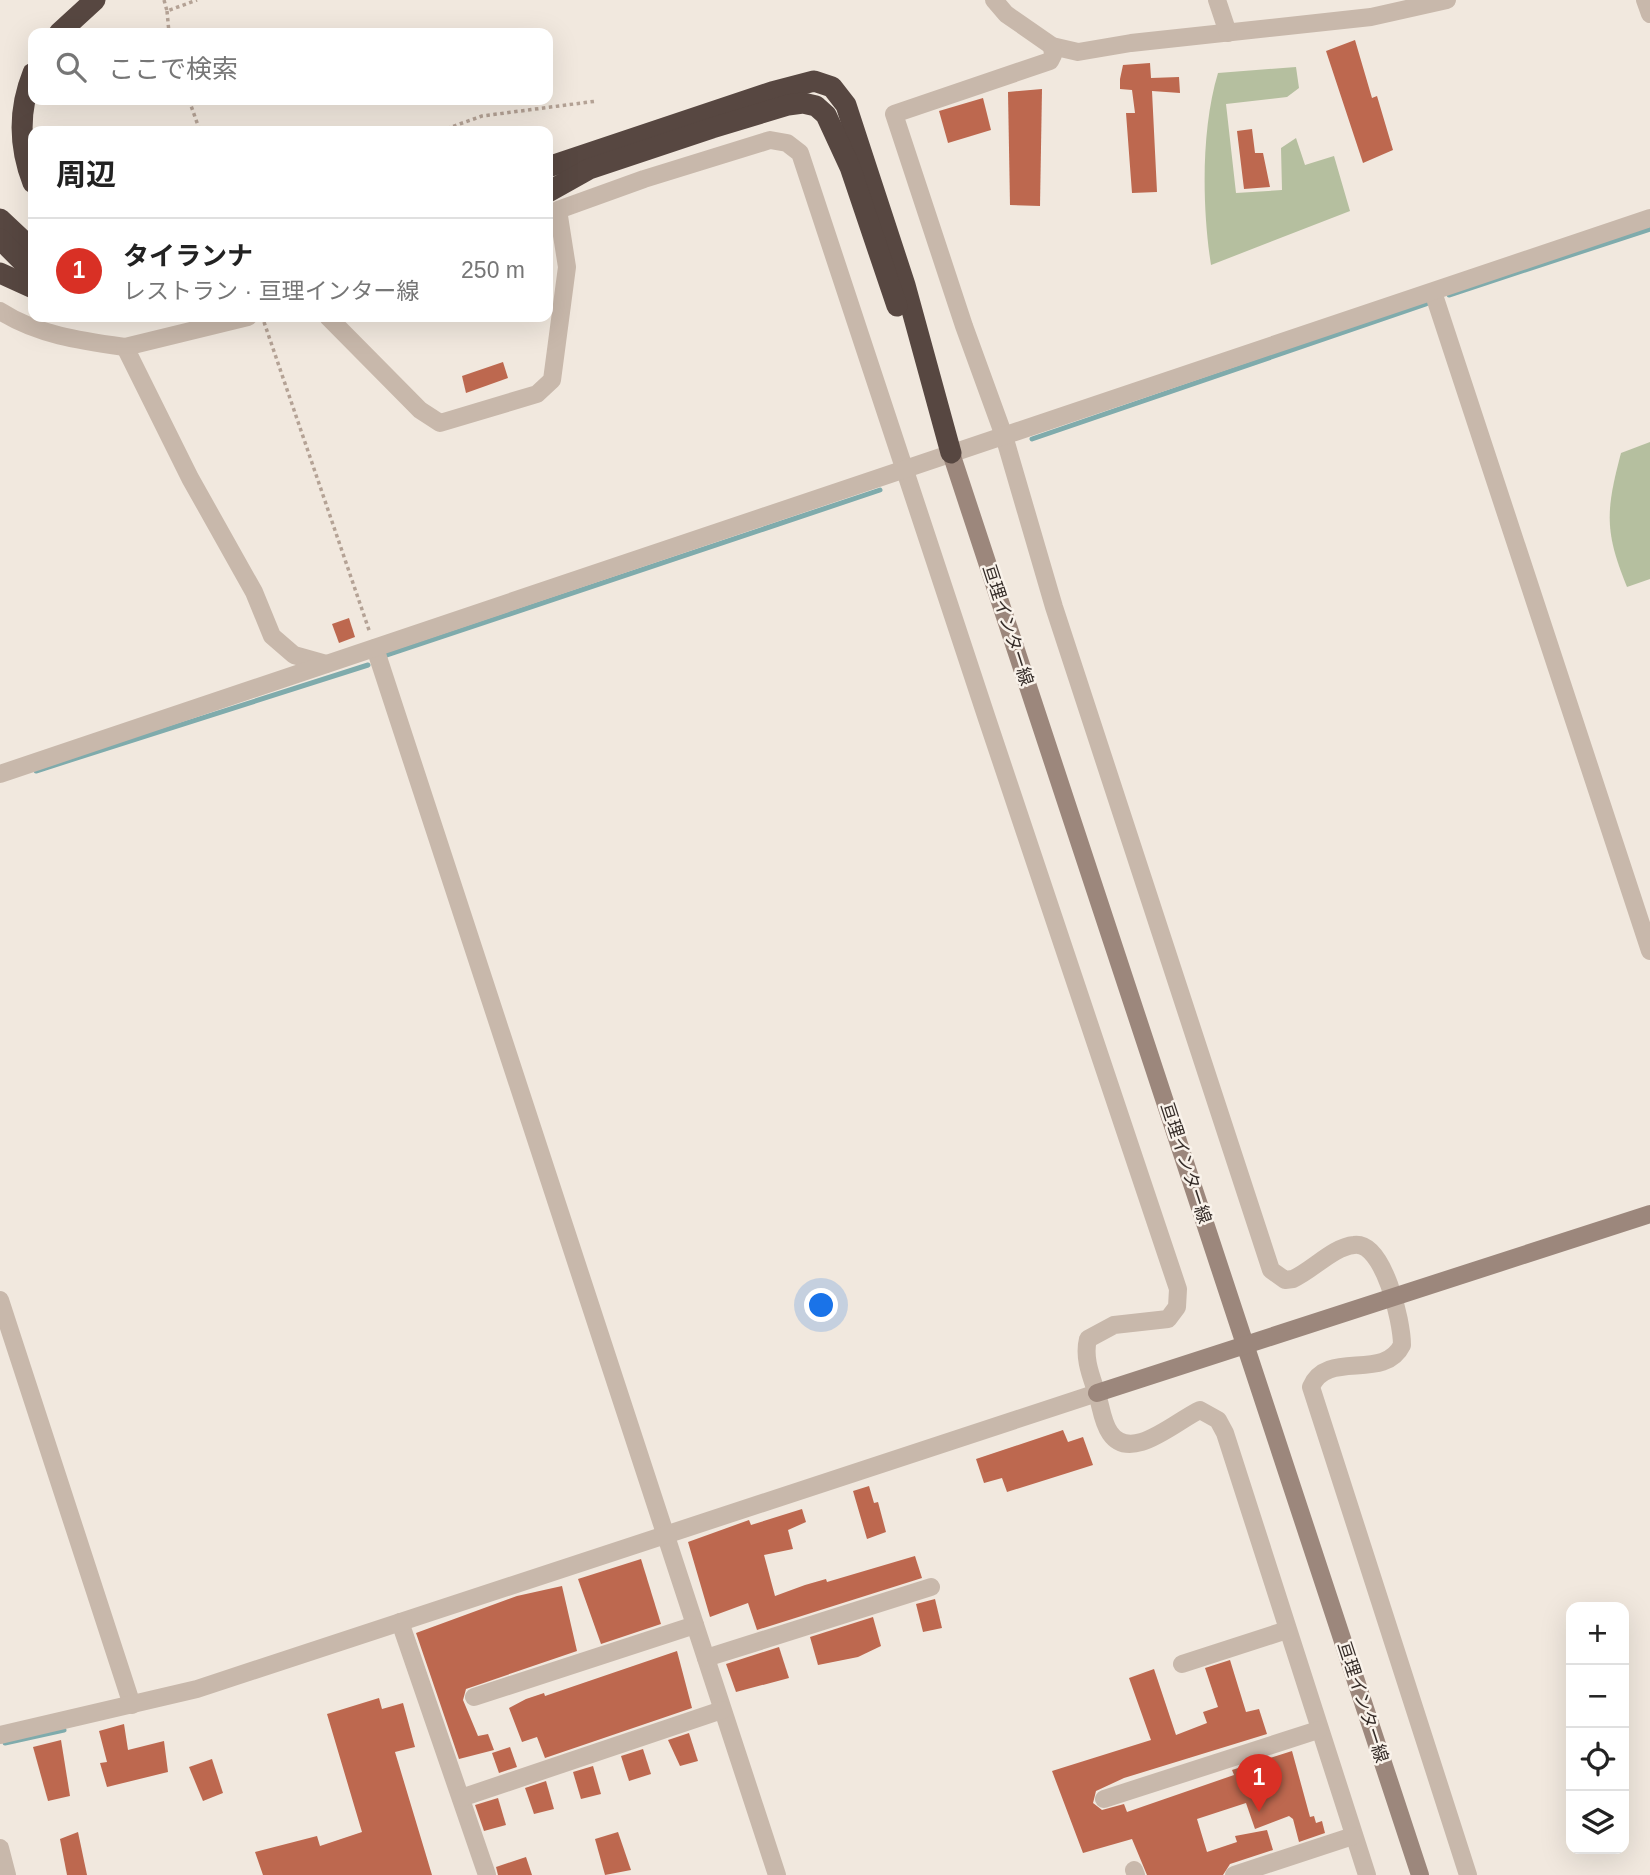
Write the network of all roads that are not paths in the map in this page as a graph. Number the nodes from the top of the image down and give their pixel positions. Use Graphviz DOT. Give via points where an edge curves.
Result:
graph roads {
  1 [pos="95,0"];
  2 [pos="995,0"];
  3 [pos="1217,0"];
  4 [pos="1446,0"];
  5 [pos="1645,0"];
  6 [pos="1650,14"];
  7 [pos="64,28"];
  8 [pos="1228,33"];
  9 [pos="1052,46"];
  10 [pos="28,94"];
  11 [pos="553,160"];
  12 [pos="587,161"];
  13 [pos="553,166"];
  14 [pos="28,170"];
  15 [pos="553,179"];
  16 [pos="553,188"];
  17 [pos="1650,218"];
  18 [pos="0,219"];
  19 [pos="0,239"];
  20 [pos="28,245"];
  21 [pos="28,267"];
  22 [pos="0,273"];
  23 [pos="28,286"];
  24 [pos="1433,292"];
  25 [pos="0,312"];
  26 [pos="228,322"];
  27 [pos="333,322"];
  28 [pos="125,347"];
  29 [pos="1004,436"];
  30 [pos="951,453"];
  31 [pos="902,470"];
  32 [pos="375,648"];
  33 [pos="326,664"];
  34 [pos="0,774"];
  35 [pos="1650,951"];
  36 [pos="1650,1214"];
  37 [pos="1392,1297"];
  38 [pos="0,1300"];
  39 [pos="1247,1345"];
  40 [pos="1097,1393"];
  41 [pos="666,1535"];
  42 [pos="931,1587"];
  43 [pos="400,1622"];
  44 [pos="695,1625"];
  45 [pos="1287,1630"];
  46 [pos="706,1658"];
  47 [pos="1182,1664"];
  48 [pos="474,1697"];
  49 [pos="132,1705"];
  50 [pos="722,1710"];
  51 [pos="1318,1730"];
  52 [pos="0,1735"];
  53 [pos="461,1798"];
  54 [pos="1104,1799"];
  55 [pos="1353,1836"];
  56 [pos="0,1848"];
  57 [pos="1239,1874"];
  58 [pos="7,1875"];
  59 [pos="487,1875"];
  60 [pos="777,1875"];
  61 [pos="1367,1875"];
  62 [pos="1420,1875"];
  63 [pos="1468,1875"];
  1 -- 7 [label="highway"];
  2 -- 9 [label="street" via="1006,14"];
  3 -- 8 [label="street"];
  4 -- 8 [label="street" via="1371,17"];
  5 -- 6 [label="street"];
  8 -- 9 [label="street" via="1078,52"];
  9 -- 29 [label="street" via="1050,61 894,114"];
  10 -- 14 [label="highway" via="21,124"];
  11 -- 12 [label="highway"];
  12 -- 13 [label="highway"];
  12 -- 15 [label="highway"];
  12 -- 16 [label="highway"];
  12 -- 30 [label="highway" via="814,80 832,87 846,105 862,151"];
  17 -- 24 [label="street"];
  18 -- 20 [label="highway"];
  19 -- 21 [label="highway"];
  22 -- 23 [label="highway"];
  24 -- 29 [label="street"];
  24 -- 35 [label="street"];
  25 -- 28 [label="street" via="18,323 75,340"];
  26 -- 28 [label="street"];
  27 -- 31 [label="street" via="420,410 440,423 537,394 552,380 563,304 567,267 558,211 770,140 787,143 800,153"];
  28 -- 33 [label="street" via="190,478 254,592 272,636 294,655"];
  29 -- 30 [label="street"];
  29 -- 37 [label="street" via="1054,607 1271,1270 1285,1280 1293,1279 1342,1249 1361,1245 1379,1259"];
  30 -- 31 [label="street"];
  30 -- 39 [label="main road, 亘理インター線"];
  31 -- 32 [label="street"];
  31 -- 40 [label="street" via="1178,1289 1177,1307 1168,1319 1114,1325 1088,1339 1086,1358"];
  32 -- 33 [label="street"];
  32 -- 41 [label="street"];
  33 -- 34 [label="street"];
  36 -- 37 [label="main road"];
  37 -- 39 [label="main road"];
  37 -- 63 [label="street" via="1401,1326 1399,1352 1381,1363 1329,1369 1320,1373 1311,1387"];
  38 -- 49 [label="street"];
  39 -- 40 [label="main road"];
  39 -- 62 [label="main road, 亘理インター線"];
  40 -- 41 [label="street"];
  40 -- 45 [label="street" via="1107,1429 1127,1443 1146,1442 1200,1410 1218,1420"];
  41 -- 43 [label="street"];
  41 -- 44 [label="street"];
  42 -- 46 [label="street"];
  43 -- 49 [label="street" via="197,1689"];
  43 -- 53 [label="street"];
  44 -- 46 [label="street"];
  44 -- 48 [label="street"];
  45 -- 47 [label="street"];
  45 -- 51 [label="street"];
  46 -- 50 [label="street"];
  49 -- 52 [label="street"];
  50 -- 53 [label="street"];
  50 -- 60 [label="street"];
  51 -- 54 [label="street"];
  51 -- 55 [label="street"];
  53 -- 59 [label="street"];
  55 -- 57 [label="street"];
  55 -- 61 [label="street"];
  56 -- 58 [label="street"];
}
